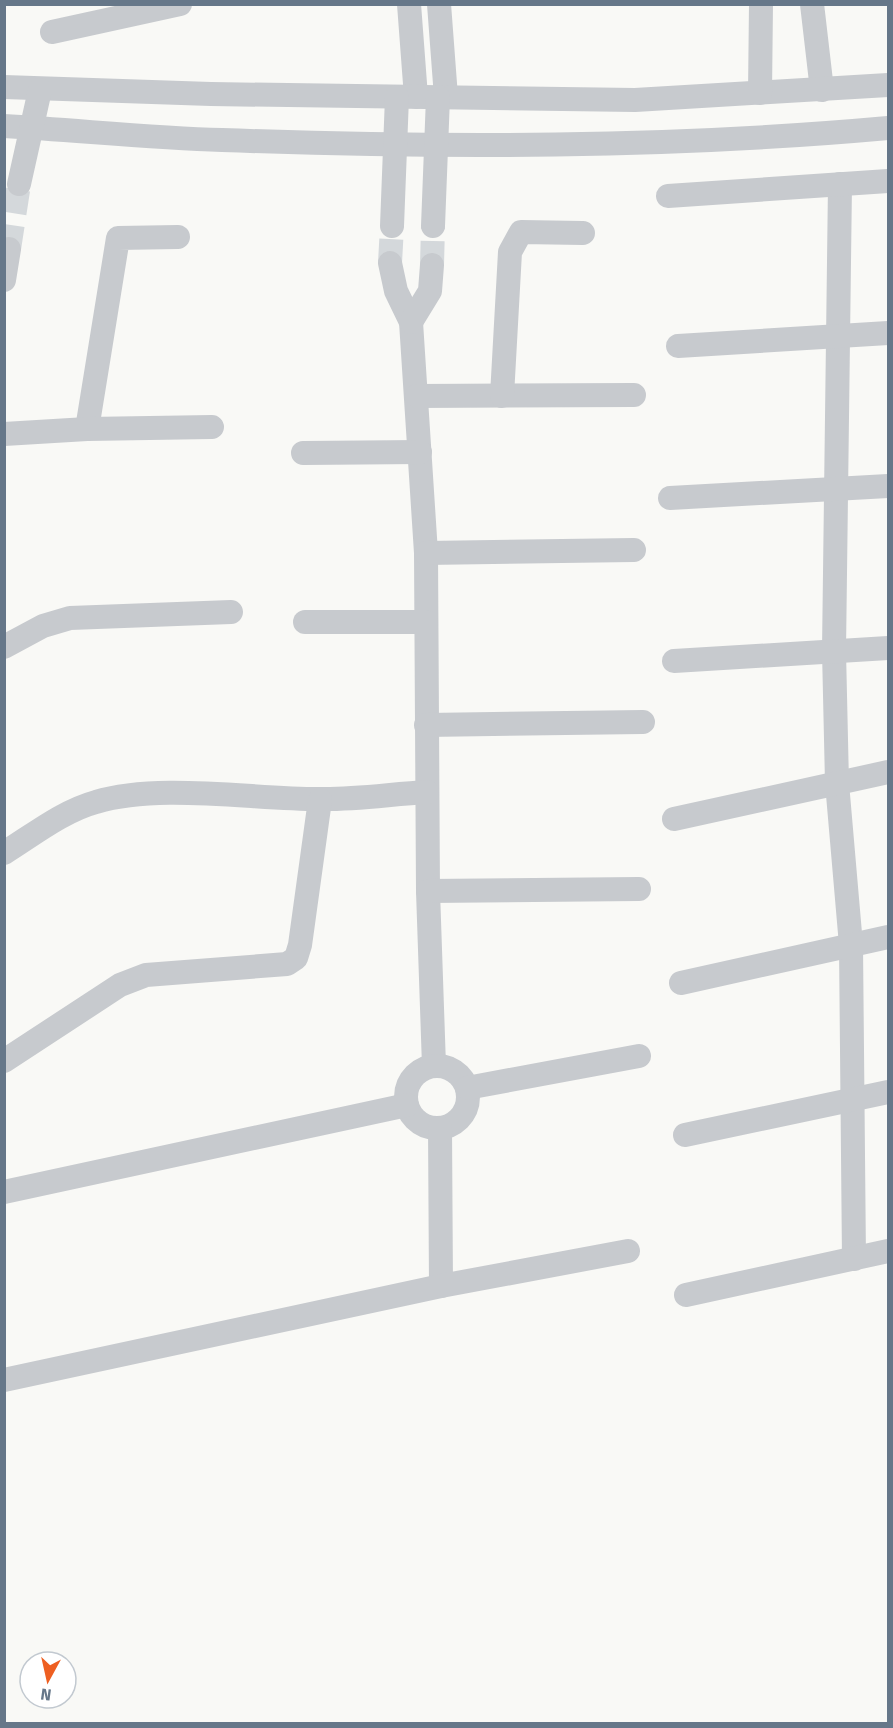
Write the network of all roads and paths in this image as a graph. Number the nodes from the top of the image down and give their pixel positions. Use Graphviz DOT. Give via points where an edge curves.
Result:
graph roads {
  1 [pos="180,4"];
  2 [pos="409,4"];
  3 [pos="439,4"];
  4 [pos="761,4"];
  5 [pos="812,4"];
  6 [pos="52,32"];
  7 [pos="888,85"];
  8 [pos="4,87"];
  9 [pos="40,90"];
  10 [pos="822,90"];
  11 [pos="760,93"];
  12 [pos="424,97"];
  13 [pos="4,126"];
  14 [pos="30,127"];
  15 [pos="888,128"];
  16 [pos="393,144"];
  17 [pos="437,144"];
  18 [pos="888,181"];
  19 [pos="19,184"];
  20 [pos="840,184"];
  21 [pos="668,196"];
  22 [pos="392,226"];
  23 [pos="433,226"];
  24 [pos="583,233"];
  25 [pos="178,237"];
  26 [pos="9,249"];
  27 [pos="390,263"];
  28 [pos="432,265"];
  29 [pos="4,280"];
  30 [pos="411,322"];
  31 [pos="888,333"];
  32 [pos="838,336"];
  33 [pos="678,346"];
  34 [pos="634,395"];
  35 [pos="417,396"];
  36 [pos="502,396"];
  37 [pos="212,427"];
  38 [pos="87,429"];
  39 [pos="4,434"];
  40 [pos="420,452"];
  41 [pos="303,453"];
  42 [pos="888,486"];
  43 [pos="836,489"];
  44 [pos="670,498"];
  45 [pos="634,550"];
  46 [pos="426,553"];
  47 [pos="231,612"];
  48 [pos="305,622"];
  49 [pos="426,622"];
  50 [pos="4,647"];
  51 [pos="888,648"];
  52 [pos="834,651"];
  53 [pos="674,661"];
  54 [pos="643,722"];
  55 [pos="426,725"];
  56 [pos="888,772"];
  57 [pos="837,783"];
  58 [pos="427,792"];
  59 [pos="320,800"];
  60 [pos="674,819"];
  61 [pos="4,853"];
  62 [pos="639,889"];
  63 [pos="428,891"];
  64 [pos="888,937"];
  65 [pos="851,945"];
  66 [pos="681,983"];
  67 [pos="639,1056"];
  68 [pos="4,1061"];
  69 [pos="434,1066"];
  70 [pos="467,1089"];
  71 [pos="888,1092"];
  72 [pos="854,1099"];
  73 [pos="406,1105"];
  74 [pos="440,1128"];
  75 [pos="685,1135"];
  76 [pos="4,1192"];
  77 [pos="628,1251"];
  78 [pos="888,1251"];
  79 [pos="854,1259"];
  80 [pos="441,1286"];
  81 [pos="686,1295"];
  82 [pos="4,1380"];
  1 -- 6 [label="street"];
  2 -- 12 [label="street"];
  3 -- 12 [label="street"];
  4 -- 11 [label="street"];
  5 -- 10 [label="street"];
  7 -- 10 [label="street"];
  8 -- 9 [label="street"];
  9 -- 12 [label="street"];
  9 -- 14 [label="street"];
  10 -- 11 [label="street"];
  11 -- 12 [label="street" via="635,100"];
  12 -- 16 [label="street"];
  12 -- 17 [label="street"];
  13 -- 14 [label="street"];
  14 -- 16 [label="street" via="220,140"];
  14 -- 19 [label="street"];
  15 -- 17 [label="street" via="553,146"];
  16 -- 17 [label="street"];
  16 -- 22 [label="street"];
  17 -- 23 [label="street"];
  18 -- 20 [label="street"];
  20 -- 21 [label="street"];
  20 -- 32 [label="street"];
  24 -- 36 [label="street" via="521,232 510,252"];
  25 -- 38 [label="street" via="118,238"];
  26 -- 29 [label="street"];
  27 -- 30 [label="street" via="396,291"];
  28 -- 30 [label="street" via="430,291"];
  30 -- 35 [label="street"];
  31 -- 32 [label="street"];
  32 -- 33 [label="street"];
  32 -- 43 [label="street"];
  34 -- 36 [label="street"];
  35 -- 36 [label="street"];
  35 -- 40 [label="street"];
  37 -- 38 [label="street"];
  38 -- 39 [label="street"];
  40 -- 41 [label="street"];
  40 -- 46 [label="street"];
  42 -- 43 [label="street"];
  43 -- 44 [label="street"];
  43 -- 52 [label="street"];
  45 -- 46 [label="street"];
  46 -- 49 [label="street"];
  47 -- 50 [label="street" via="70,618 43,626"];
  48 -- 49 [label="street"];
  49 -- 55 [label="street"];
  51 -- 52 [label="street"];
  52 -- 53 [label="street"];
  52 -- 57 [label="street"];
  54 -- 55 [label="street"];
  55 -- 58 [label="street"];
  56 -- 57 [label="street"];
  57 -- 60 [label="street"];
  57 -- 65 [label="street"];
  58 -- 59 [label="street"];
  58 -- 63 [label="street"];
  59 -- 61 [label="street" via="146,793 116,796 92,802 56,820"];
  59 -- 68 [label="street" via="296,958 286,964 146,975 120,985"];
  62 -- 63 [label="street"];
  63 -- 69 [label="street"];
  64 -- 65 [label="street"];
  65 -- 66 [label="street"];
  65 -- 72 [label="street"];
  67 -- 70 [label="street"];
  69 -- 70 [label="street" via="454,1071"];
  69 -- 73 [label="street" via="414,1075 405,1095"];
  70 -- 74 [label="street" via="466,1110 450,1125"];
  71 -- 72 [label="street"];
  72 -- 75 [label="street"];
  72 -- 79 [label="street"];
  73 -- 74 [label="street" via="419,1123"];
  73 -- 76 [label="street"];
  74 -- 80 [label="street"];
  77 -- 80 [label="street"];
  78 -- 79 [label="street"];
  79 -- 81 [label="street"];
  80 -- 82 [label="street"];
}
